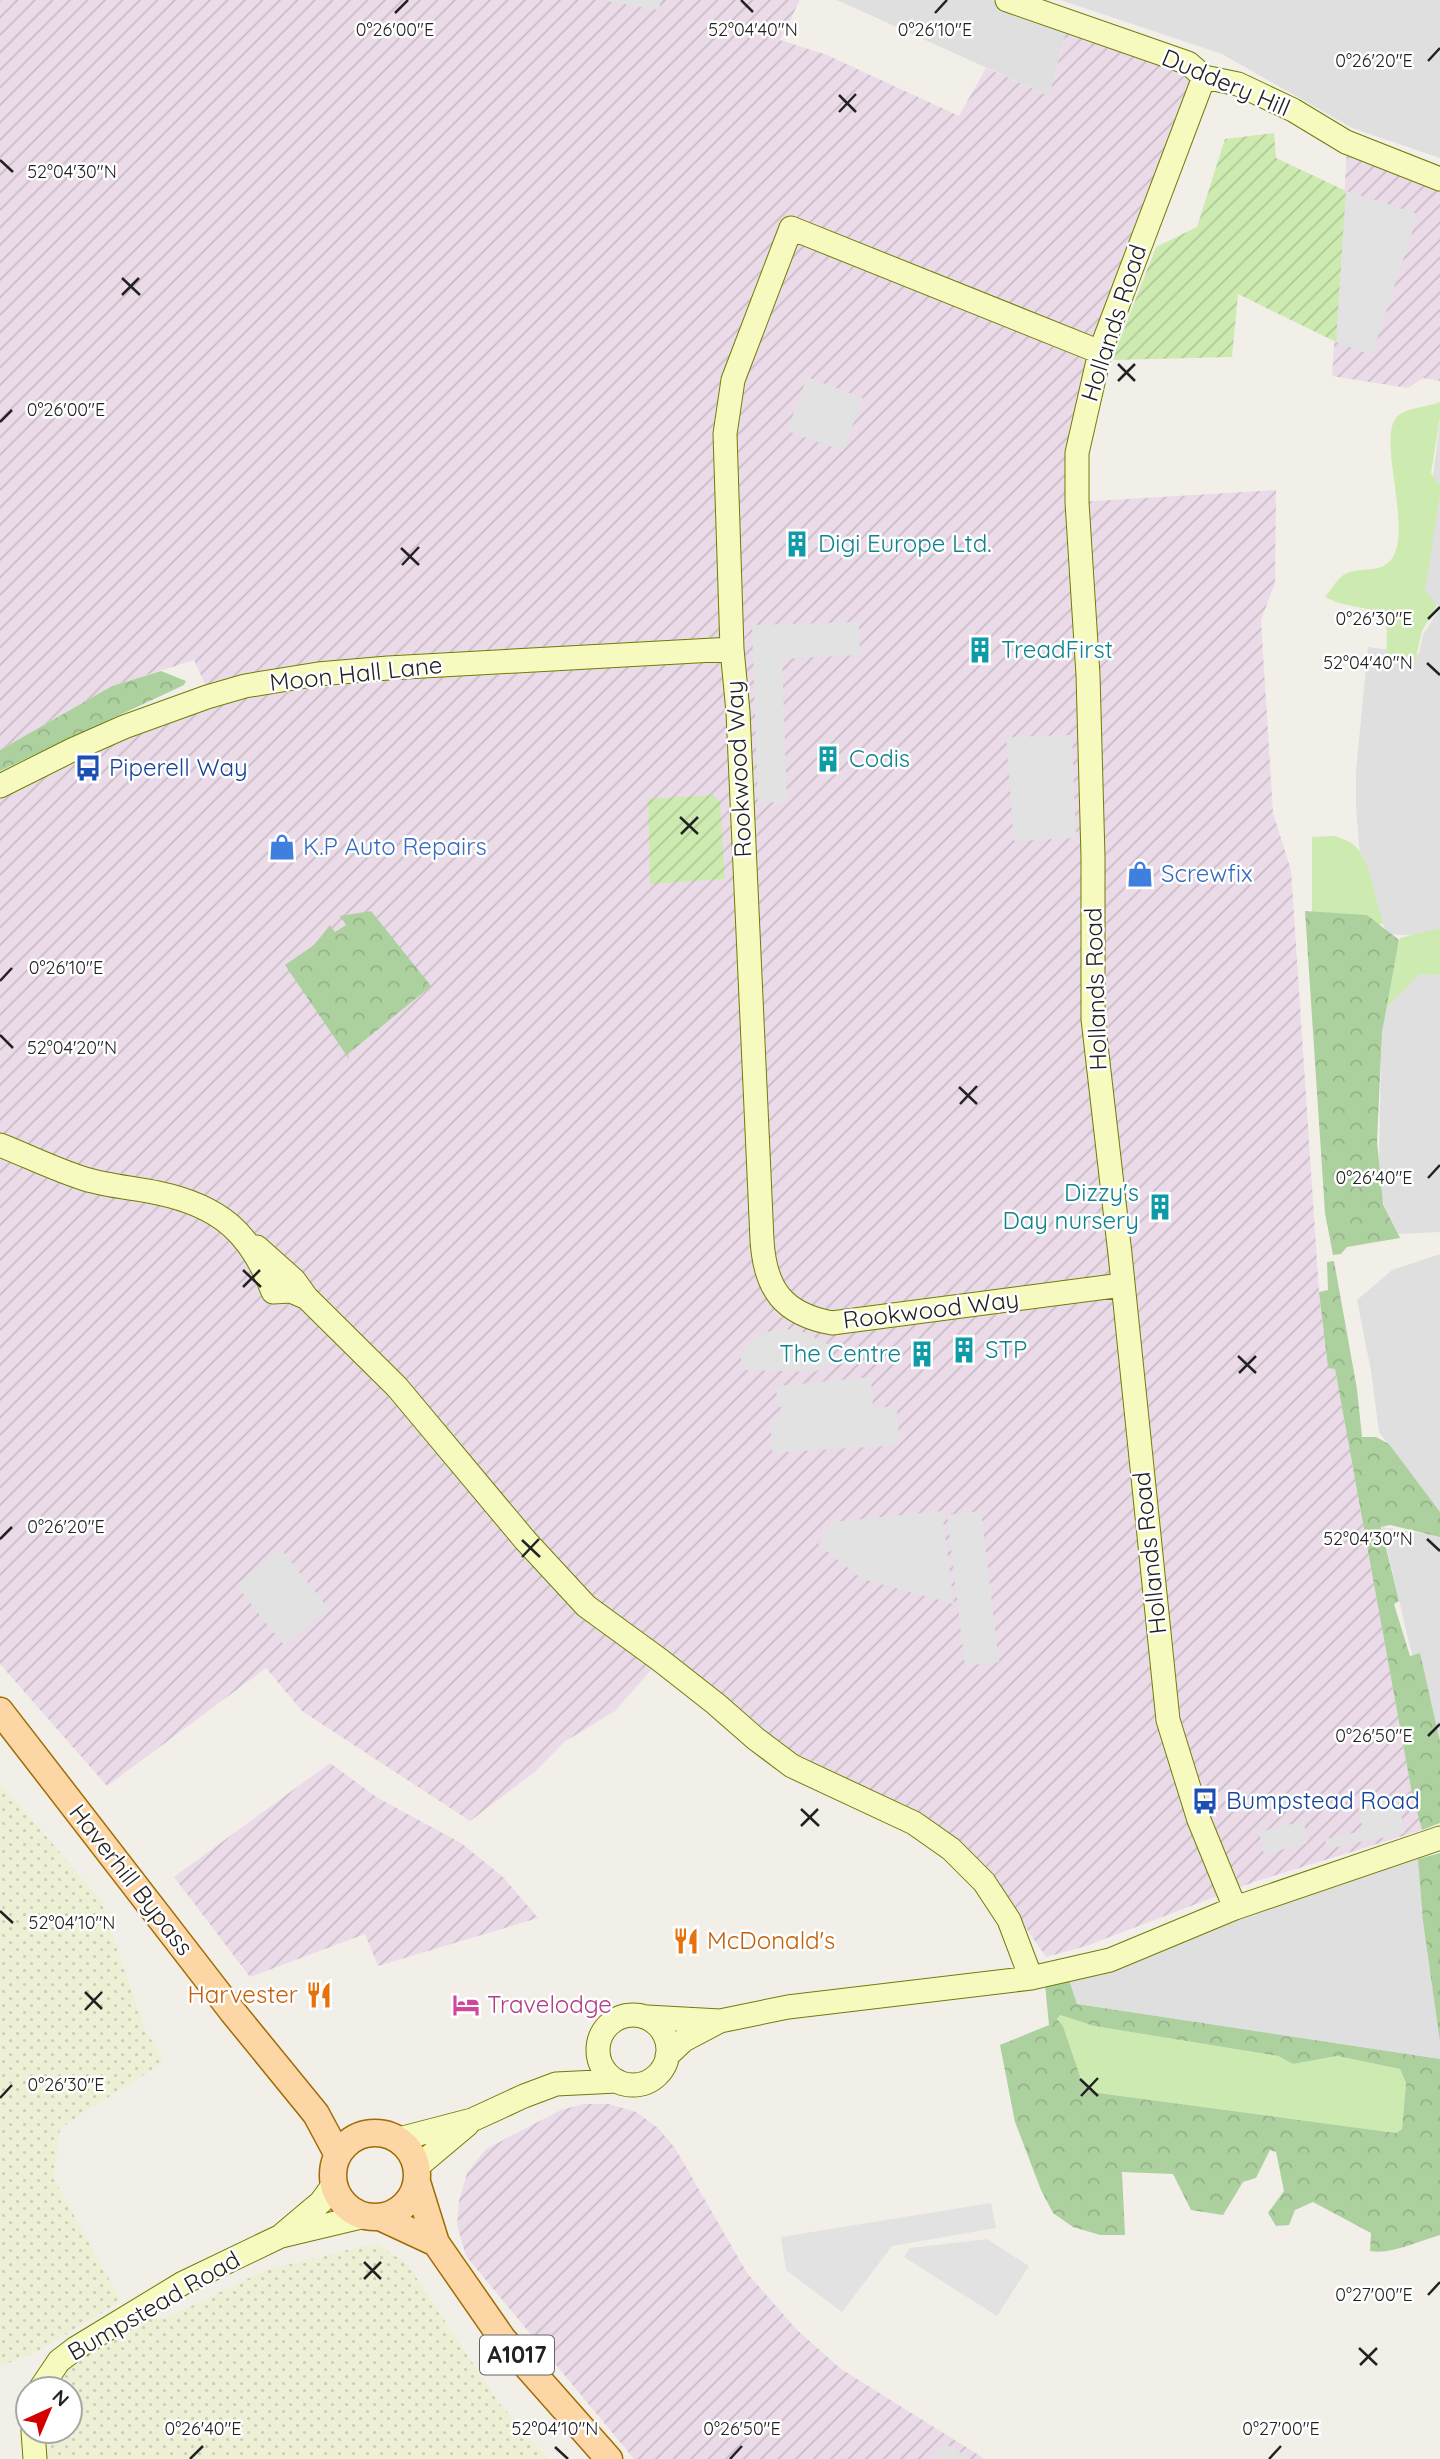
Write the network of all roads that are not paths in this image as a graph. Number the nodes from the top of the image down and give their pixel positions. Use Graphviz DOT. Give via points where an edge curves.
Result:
graph roads {
  1 [pos="1007,0"];
  2 [pos="1204,77"];
  3 [pos="1440,179"];
  4 [pos="1100,352"];
  5 [pos="732,649"];
  6 [pos="0,786"];
  7 [pos="0,1145"];
  8 [pos="1122,1285"];
  9 [pos="0,1712"];
  10 [pos="1440,1838"];
  11 [pos="1235,1908"];
  12 [pos="1031,1978"];
  13 [pos="647,2017"];
  14 [pos="720,2021"];
  15 [pos="598,2041"];
  16 [pos="667,2056"];
  17 [pos="617,2081"];
  18 [pos="556,2084"];
  19 [pos="472,2120"];
  20 [pos="399,2139"];
  21 [pos="347,2146"];
  22 [pos="417,2174"];
  23 [pos="334,2183"];
  24 [pos="372,2217"];
  25 [pos="281,2236"];
  26 [pos="436,2243"];
  27 [pos="50,2375"];
  28 [pos="609,2459"];
  1 -- 2 [label="street, Duddery Hill" via="1188,63"];
  2 -- 3 [label="street, Duddery Hill" via="1238,84 1346,142"];
  2 -- 4 [label="street, Hollands Road"];
  4 -- 5 [label="street, Rookwood Way" via="791,228 733,380 725,433"];
  4 -- 8 [label="street, Hollands Road" via="1077,453 1077,502 1088,675 1093,1020"];
  5 -- 6 [label="street, Moon Hall Lane" via="388,668 245,686 124,727"];
  5 -- 8 [label="street, Rookwood Way" via="764,1266 771,1285 798,1312 832,1323"];
  7 -- 12 [label="street" via="85,1179 162,1194 212,1210 243,1237 264,1267 273,1292 291,1291 307,1298 397,1387 586,1606 792,1766 895,1814 951,1849 984,1882 1009,1920"];
  8 -- 11 [label="street, Hollands Road" via="1168,1720 1199,1820"];
  9 -- 21 [label="main road, Haverhill Bypass" via="232,2011"];
  10 -- 11 [label="street"];
  11 -- 12 [label="street" via="1110,1960"];
  12 -- 14 [label="street" via="788,2007"];
  13 -- 14 [label="street"];
  13 -- 15 [label="street" via="623,2015 611,2021"];
  13 -- 16 [label="street" via="665,2035"];
  14 -- 16 [label="street" via="684,2040"];
  15 -- 17 [label="street" via="601,2065"];
  15 -- 18 [label="street" via="579,2066"];
  16 -- 17 [label="street" via="650,2081 628,2085"];
  17 -- 18 [label="street"];
  18 -- 19 [label="street"];
  19 -- 20 [label="street"];
  19 -- 22 [label="street"];
  20 -- 21 [label="main road" via="370,2132"];
  20 -- 22 [label="main road" via="412,2153"];
  21 -- 23 [label="main road" via="333,2169"];
  22 -- 24 [label="main road" via="406,2204 394,2213"];
  22 -- 26 [label="main road, A1017"];
  23 -- 24 [label="main road" via="349,2208"];
  23 -- 25 [label="street, Bumpstead Road" via="321,2202"];
  24 -- 25 [label="street, Bumpstead Road"];
  24 -- 26 [label="main road"];
  25 -- 27 [label="street, Bumpstead Road" via="183,2283 76,2348"];
  26 -- 28 [label="main road, A1017" via="502,2338"];
}
